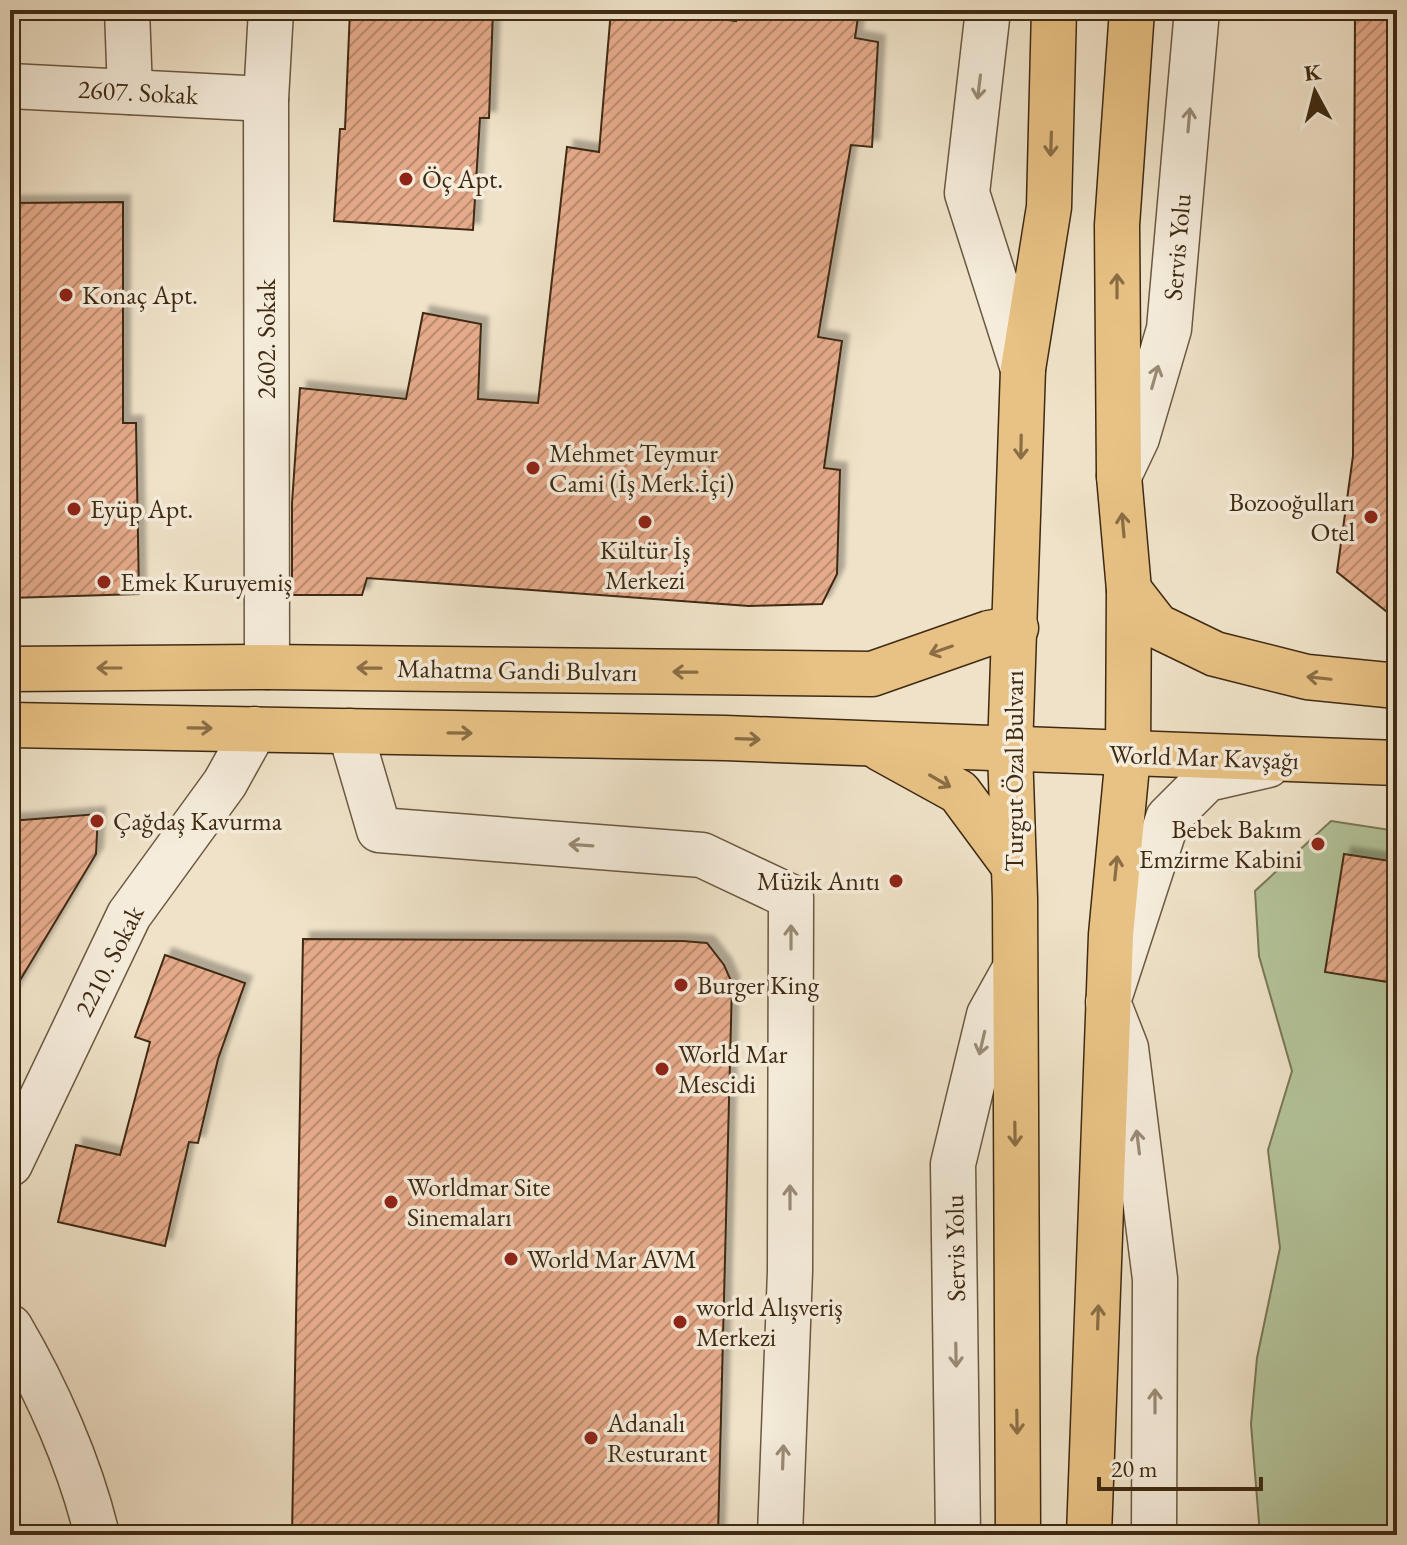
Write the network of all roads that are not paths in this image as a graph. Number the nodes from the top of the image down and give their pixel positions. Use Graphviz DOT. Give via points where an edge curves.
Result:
graph roads {
  1 [pos="127,10"];
  2 [pos="271,10"];
  3 [pos="988,10"];
  4 [pos="1054,10"];
  5 [pos="1132,10"];
  6 [pos="1197,10"];
  7 [pos="10,86"];
  8 [pos="130,92"];
  9 [pos="266,99"];
  10 [pos="1023,369"];
  11 [pos="1119,476"];
  12 [pos="1129,590"];
  13 [pos="1016,628"];
  14 [pos="267,667"];
  15 [pos="10,669"];
  16 [pos="1397,686"];
  17 [pos="10,725"];
  18 [pos="255,729"];
  19 [pos="350,731"];
  20 [pos="872,744"];
  21 [pos="1010,750"];
  22 [pos="1128,755"];
  23 [pos="1289,760"];
  24 [pos="1397,763"];
  25 [pos="1013,865"];
  26 [pos="1013,972"];
  27 [pos="1108,1002"];
  28 [pos="10,1164"];
  29 [pos="10,1327"];
  30 [pos="97,1535"];
  31 [pos="780,1535"];
  32 [pos="958,1535"];
  33 [pos="1018,1535"];
  34 [pos="1089,1535"];
  35 [pos="1154,1535"];
  1 -- 8 [label="street"];
  2 -- 9 [label="street, 2602. Sokak"];
  3 -- 10 [label="street, one-way" via="967,193"];
  4 -- 10 [label="main road, Turgut Özal Bulvarı, one-way" via="1049,207"];
  11 -- 5 [label="main road, one-way" via="1117,225"];
  11 -- 6 [label="street, Servis Yolu, one-way" via="1137,438 1169,329"];
  7 -- 8 [label="street, 2607. Sokak"];
  8 -- 9 [label="street, 2607. Sokak"];
  9 -- 14 [label="street, 2602. Sokak"];
  10 -- 13 [label="main road, Turgut Özal Bulvarı, one-way"];
  12 -- 11 [label="main road, one-way"];
  16 -- 12 [label="main road, one-way" via="1307,677 1215,654 1157,626"];
  12 -- 22 [label="main road"];
  13 -- 14 [label="main road, Mahatma Gandi Bulvarı, one-way" via="872,674"];
  13 -- 21 [label="main road, Turgut Özal Bulvarı"];
  14 -- 15 [label="main road, Mahatma Gandi Bulvarı, one-way"];
  17 -- 18 [label="main road, one-way"];
  18 -- 19 [label="main road"];
  18 -- 28 [label="street, 2210. Sokak" via="225,783 129,915"];
  19 -- 20 [label="main road, one-way"];
  31 -- 19 [label="street, one-way" via="790,1271 791,897 702,855 379,830"];
  20 -- 21 [label="main road"];
  20 -- 25 [label="main road, one-way" via="959,792"];
  21 -- 22 [label="main road, World Mar Kavşağı"];
  21 -- 25 [label="main road, Turgut Özal Bulvarı"];
  22 -- 23 [label="main road, World Mar Kavşağı"];
  27 -- 22 [label="main road, one-way"];
  23 -- 24 [label="main road, World Mar Kavşağı"];
  23 -- 27 [label="street" via="1207,779 1168,818"];
  25 -- 26 [label="main road, Turgut Özal Bulvarı"];
  26 -- 32 [label="street, Servis Yolu, one-way" via="989,1015 953,1164"];
  26 -- 33 [label="main road, Turgut Özal Bulvarı, one-way"];
  34 -- 27 [label="main road, one-way"];
  35 -- 27 [label="street, one-way" via="1155,1279 1126,1048"];
  29 -- 30 [label="street" via="33,1365 89,1502"];
}
